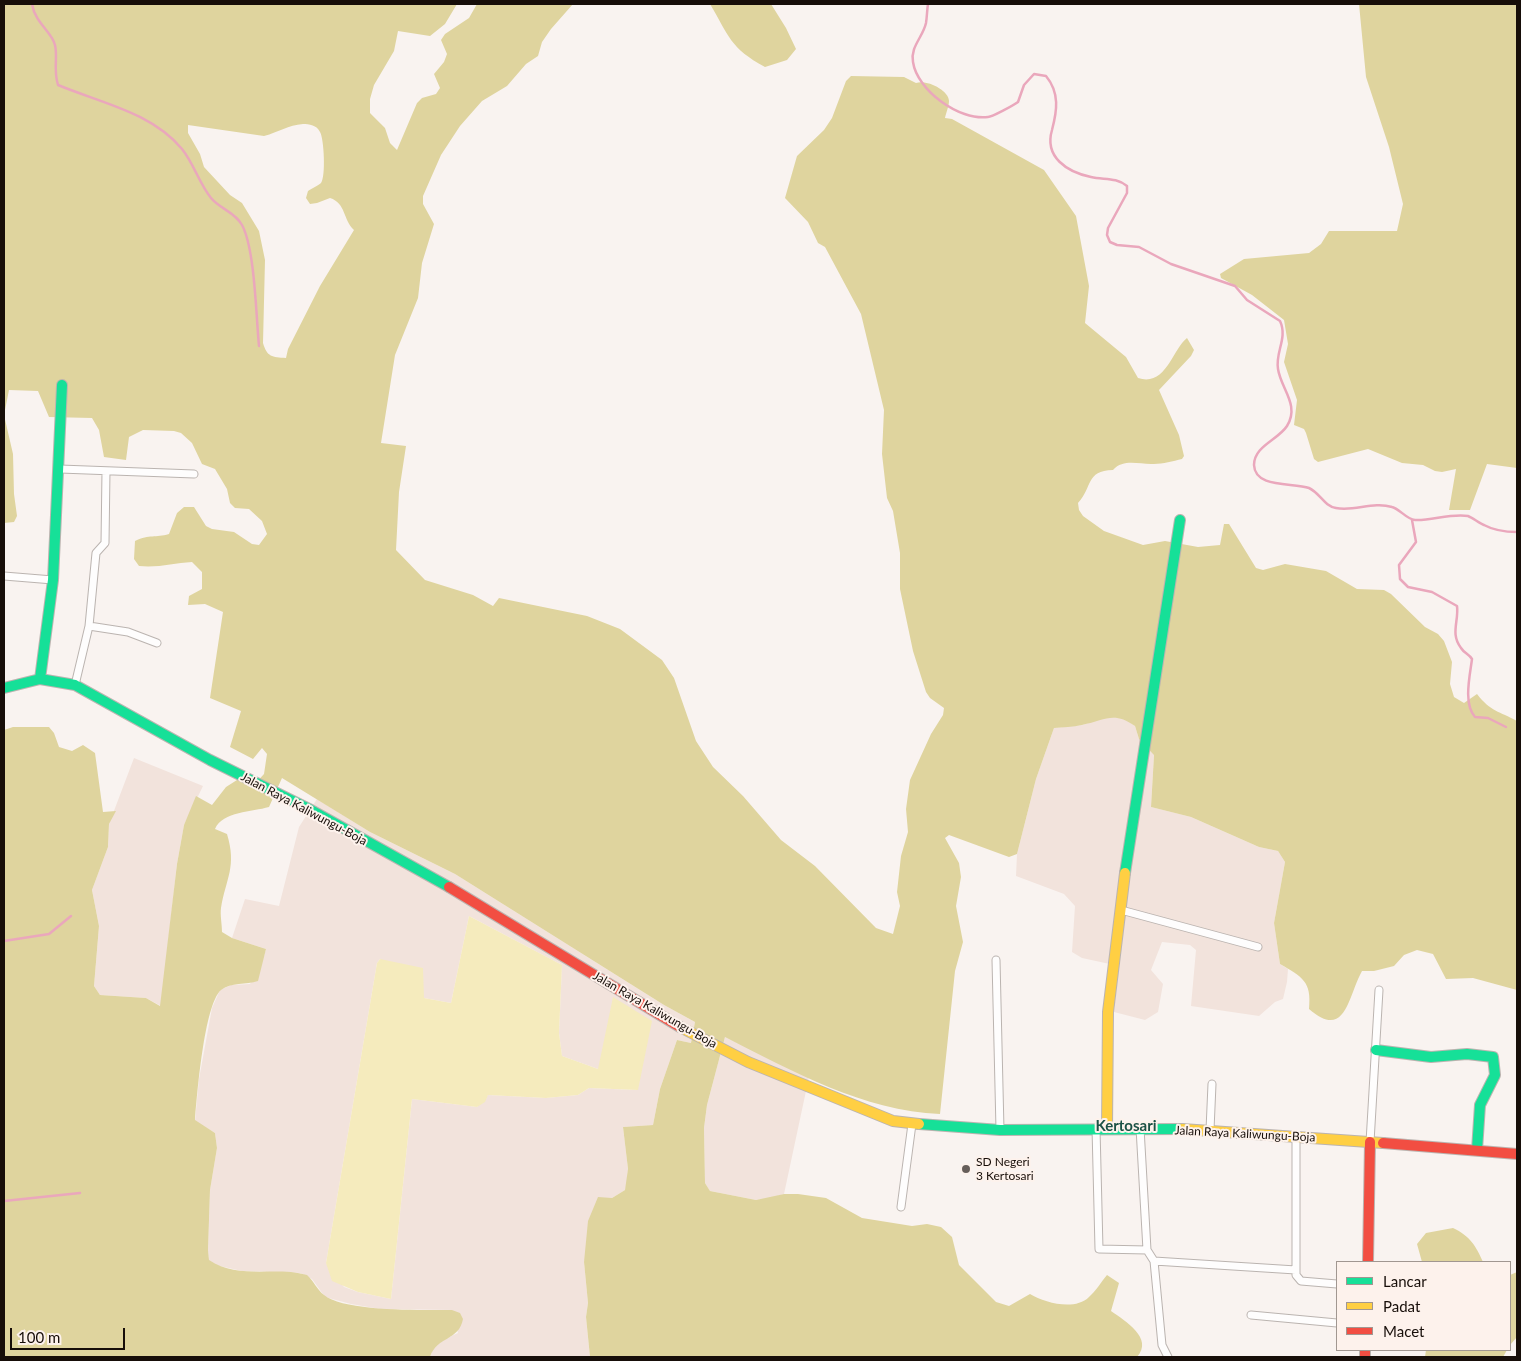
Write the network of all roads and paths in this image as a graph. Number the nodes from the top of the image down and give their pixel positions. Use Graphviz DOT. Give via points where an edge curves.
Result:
graph roads {
  1 [pos="62,385"];
  2 [pos="60,469"];
  3 [pos="106,471"];
  4 [pos="194,474"];
  5 [pos="1180,520"];
  6 [pos="4,576"];
  7 [pos="53,580"];
  8 [pos="90,626"];
  9 [pos="157,643"];
  10 [pos="40,679"];
  11 [pos="75,685"];
  12 [pos="4,688"];
  13 [pos="1121,910"];
  14 [pos="1258,947"];
  15 [pos="996,960"];
  16 [pos="1379,990"];
  17 [pos="1376,1050"];
  18 [pos="1212,1084"];
  19 [pos="912,1124"];
  20 [pos="1096,1128"];
  21 [pos="1107,1128"];
  22 [pos="1140,1128"];
  23 [pos="1000,1130"];
  24 [pos="1210,1130"];
  25 [pos="1296,1136"];
  26 [pos="1370,1142"];
  27 [pos="1477,1150"];
  28 [pos="1517,1154"];
  29 [pos="901,1207"];
  30 [pos="1146,1250"];
  31 [pos="1154,1261"];
  32 [pos="1368,1261"];
  33 [pos="1296,1270"];
  34 [pos="1336,1284"];
  35 [pos="1251,1315"];
  36 [pos="1336,1323"];
  37 [pos="1168,1357"];
  1 -- 2 [label="main road"];
  2 -- 3 [label="street"];
  2 -- 7 [label="main road"];
  3 -- 4 [label="street"];
  3 -- 8 [label="street" via="106,543 96,553"];
  5 -- 13 [label="main road"];
  6 -- 7 [label="street"];
  7 -- 10 [label="main road"];
  8 -- 9 [label="street" via="128,632"];
  8 -- 11 [label="street"];
  10 -- 11 [label="main road, Jalan Raya Kaliwungu-Boja"];
  10 -- 12 [label="main road, Jalan Raya Kaliwungu-Boja"];
  11 -- 19 [label="main road, Jalan Raya Kaliwungu-Boja" via="446,885 684,1029 748,1062 880,1116"];
  13 -- 14 [label="street"];
  13 -- 21 [label="main road" via="1108,1012"];
  15 -- 23 [label="street"];
  16 -- 17 [label="street"];
  17 -- 26 [label="street"];
  17 -- 27 [label="main road" via="1431,1057 1493,1056 1496,1072 1493,1084 1482,1099"];
  18 -- 24 [label="street"];
  19 -- 23 [label="main road, Jalan Raya Kaliwungu-Boja"];
  19 -- 29 [label="street"];
  20 -- 21 [label="main road, Jalan Raya Kaliwungu-Boja"];
  20 -- 23 [label="main road, Jalan Raya Kaliwungu-Boja"];
  20 -- 30 [label="street" via="1099,1249"];
  21 -- 22 [label="main road, Jalan Raya Kaliwungu-Boja"];
  22 -- 24 [label="main road, Jalan Raya Kaliwungu-Boja"];
  22 -- 30 [label="street"];
  24 -- 25 [label="main road, Jalan Raya Kaliwungu-Boja"];
  25 -- 26 [label="main road, Jalan Raya Kaliwungu-Boja"];
  25 -- 33 [label="street"];
  26 -- 27 [label="main road, Jalan Raya Kaliwungu-Boja"];
  26 -- 32 [label="main road"];
  27 -- 28 [label="main road, Jalan Raya Kaliwungu-Boja"];
  30 -- 31 [label="street"];
  31 -- 33 [label="street"];
  31 -- 37 [label="street" via="1162,1345"];
  33 -- 34 [label="street" via="1301,1281"];
  35 -- 36 [label="street"];
}
